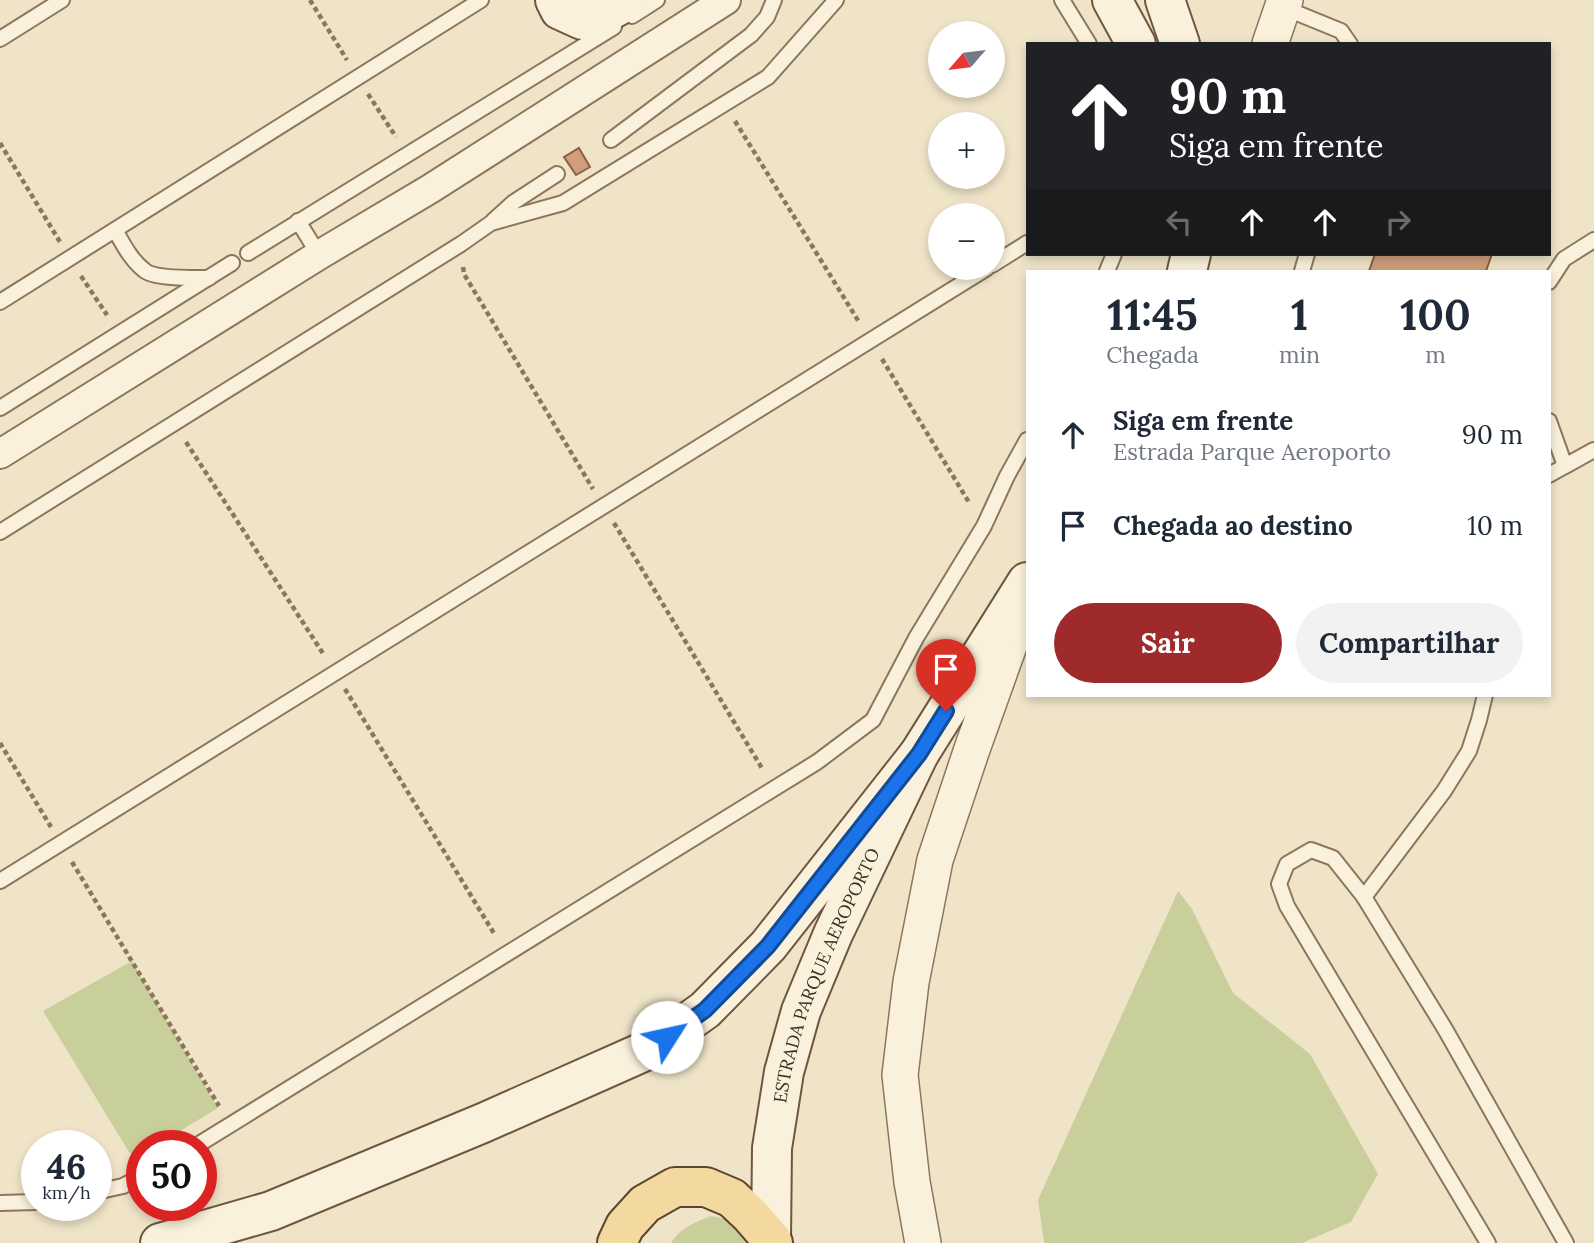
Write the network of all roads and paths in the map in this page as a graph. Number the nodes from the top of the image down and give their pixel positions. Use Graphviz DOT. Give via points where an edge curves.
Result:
graph roads {
  1 [pos="62,0"];
  2 [pos="310,0"];
  3 [pos="481,0"];
  4 [pos="555,0"];
  5 [pos="629,0"];
  6 [pos="657,0"];
  7 [pos="726,0"];
  8 [pos="774,0"];
  9 [pos="836,0"];
  10 [pos="1062,0"];
  11 [pos="1112,0"];
  12 [pos="1165,0"];
  13 [pos="1278,2"];
  14 [pos="0,39"];
  15 [pos="1088,42"];
  16 [pos="1135,42"];
  17 [pos="1179,42"];
  18 [pos="1270,42"];
  19 [pos="1349,42"];
  20 [pos="357,78"];
  21 [pos="716,109"];
  22 [pos="611,140"];
  23 [pos="0,143"];
  24 [pos="409,155"];
  25 [pos="557,174"];
  26 [pos="298,221"];
  27 [pos="491,223"];
  28 [pos="115,230"];
  29 [pos="1594,240"];
  30 [pos="461,244"];
  31 [pos="1026,244"];
  32 [pos="248,253"];
  33 [pos="319,255"];
  34 [pos="1005,257"];
  35 [pos="70,258"];
  36 [pos="232,263"];
  37 [pos="209,278"];
  38 [pos="1551,279"];
  39 [pos="968,280"];
  40 [pos="0,302"];
  41 [pos="119,334"];
  42 [pos="870,340"];
  43 [pos="0,408"];
  44 [pos="174,423"];
  45 [pos="1551,427"];
  46 [pos="1026,442"];
  47 [pos="1594,450"];
  48 [pos="0,454"];
  49 [pos="1565,466"];
  50 [pos="1551,474"];
  51 [pos="604,507"];
  52 [pos="984,526"];
  53 [pos="0,532"];
  54 [pos="1026,584"];
  55 [pos="1026,599"];
  56 [pos="335,672"];
  57 [pos="1485,697"];
  58 [pos="0,743"];
  59 [pos="919,754"];
  60 [pos="774,789"];
  61 [pos="60,843"];
  62 [pos="0,881"];
  63 [pos="1364,897"];
  64 [pos="507,954"];
  65 [pos="230,1125"];
  66 [pos="217,1133"];
  67 [pos="21,1202"];
  68 [pos="0,1203"];
  69 [pos="772,1241"];
  70 [pos="160,1243"];
  71 [pos="617,1243"];
  72 [pos="923,1243"];
  73 [pos="1488,1243"];
  74 [pos="1566,1243"];
  1 -- 14 [label="lane"];
  2 -- 20 [label="path"];
  3 -- 20 [label="lane"];
  4 -- 5 [label="main road" via="560,10 582,20"];
  6 -- 24 [label="lane"];
  7 -- 33 [label="street"];
  8 -- 22 [label="lane" via="751,35"];
  9 -- 21 [label="lane" via="768,77"];
  10 -- 15 [label="lane"];
  11 -- 16 [label="main road"];
  12 -- 17 [label="main road"];
  13 -- 18 [label="street"];
  13 -- 19 [label="lane" via="1341,31"];
  20 -- 24 [label="path"];
  20 -- 28 [label="lane"];
  21 -- 27 [label="lane" via="563,203"];
  21 -- 42 [label="path" via="737,123"];
  23 -- 35 [label="path"];
  24 -- 26 [label="lane"];
  25 -- 27 [label="lane"];
  26 -- 32 [label="lane"];
  26 -- 33 [label="lane"];
  27 -- 30 [label="lane"];
  28 -- 35 [label="lane"];
  28 -- 37 [label="lane" via="145,273"];
  29 -- 38 [label="lane" via="1564,259"];
  30 -- 44 [label="lane"];
  30 -- 51 [label="path" via="464,274"];
  31 -- 34 [label="lane"];
  33 -- 48 [label="street"];
  35 -- 40 [label="lane"];
  35 -- 41 [label="path"];
  36 -- 37 [label="lane"];
  37 -- 41 [label="lane"];
  39 -- 42 [label="lane"];
  41 -- 43 [label="lane"];
  42 -- 51 [label="lane"];
  42 -- 52 [label="path"];
  44 -- 53 [label="lane"];
  44 -- 56 [label="path"];
  45 -- 49 [label="lane"];
  46 -- 52 [label="lane"];
  47 -- 49 [label="lane"];
  49 -- 50 [label="lane"];
  51 -- 56 [label="lane"];
  51 -- 60 [label="path"];
  52 -- 60 [label="lane" via="873,720"];
  54 -- 59 [label="main road, ESTRADA PARQUE AEROPORTO"];
  55 -- 72 [label="street" via="935,860 911,982 900,1075"];
  56 -- 61 [label="lane"];
  56 -- 64 [label="path"];
  57 -- 63 [label="lane" via="1469,751"];
  58 -- 61 [label="path"];
  59 -- 69 [label="main road, ESTRADA PARQUE AEROPORTO" via="801,1011 784,1072 772,1147"];
  59 -- 70 [label="main road" via="768,946 705,1010 667,1037 483,1123 271,1211"];
  60 -- 64 [label="lane"];
  61 -- 62 [label="lane"];
  61 -- 65 [label="path"];
  63 -- 73 [label="lane" via="1333,858 1311,850 1286,864 1279,884 1287,906"];
  63 -- 74 [label="lane" via="1445,1028"];
  64 -- 65 [label="lane"];
  65 -- 66 [label="lane"];
  67 -- 68 [label="lane"];
  69 -- 71 [label="main road" via="732,1198 706,1187 675,1187 645,1204"];
}
